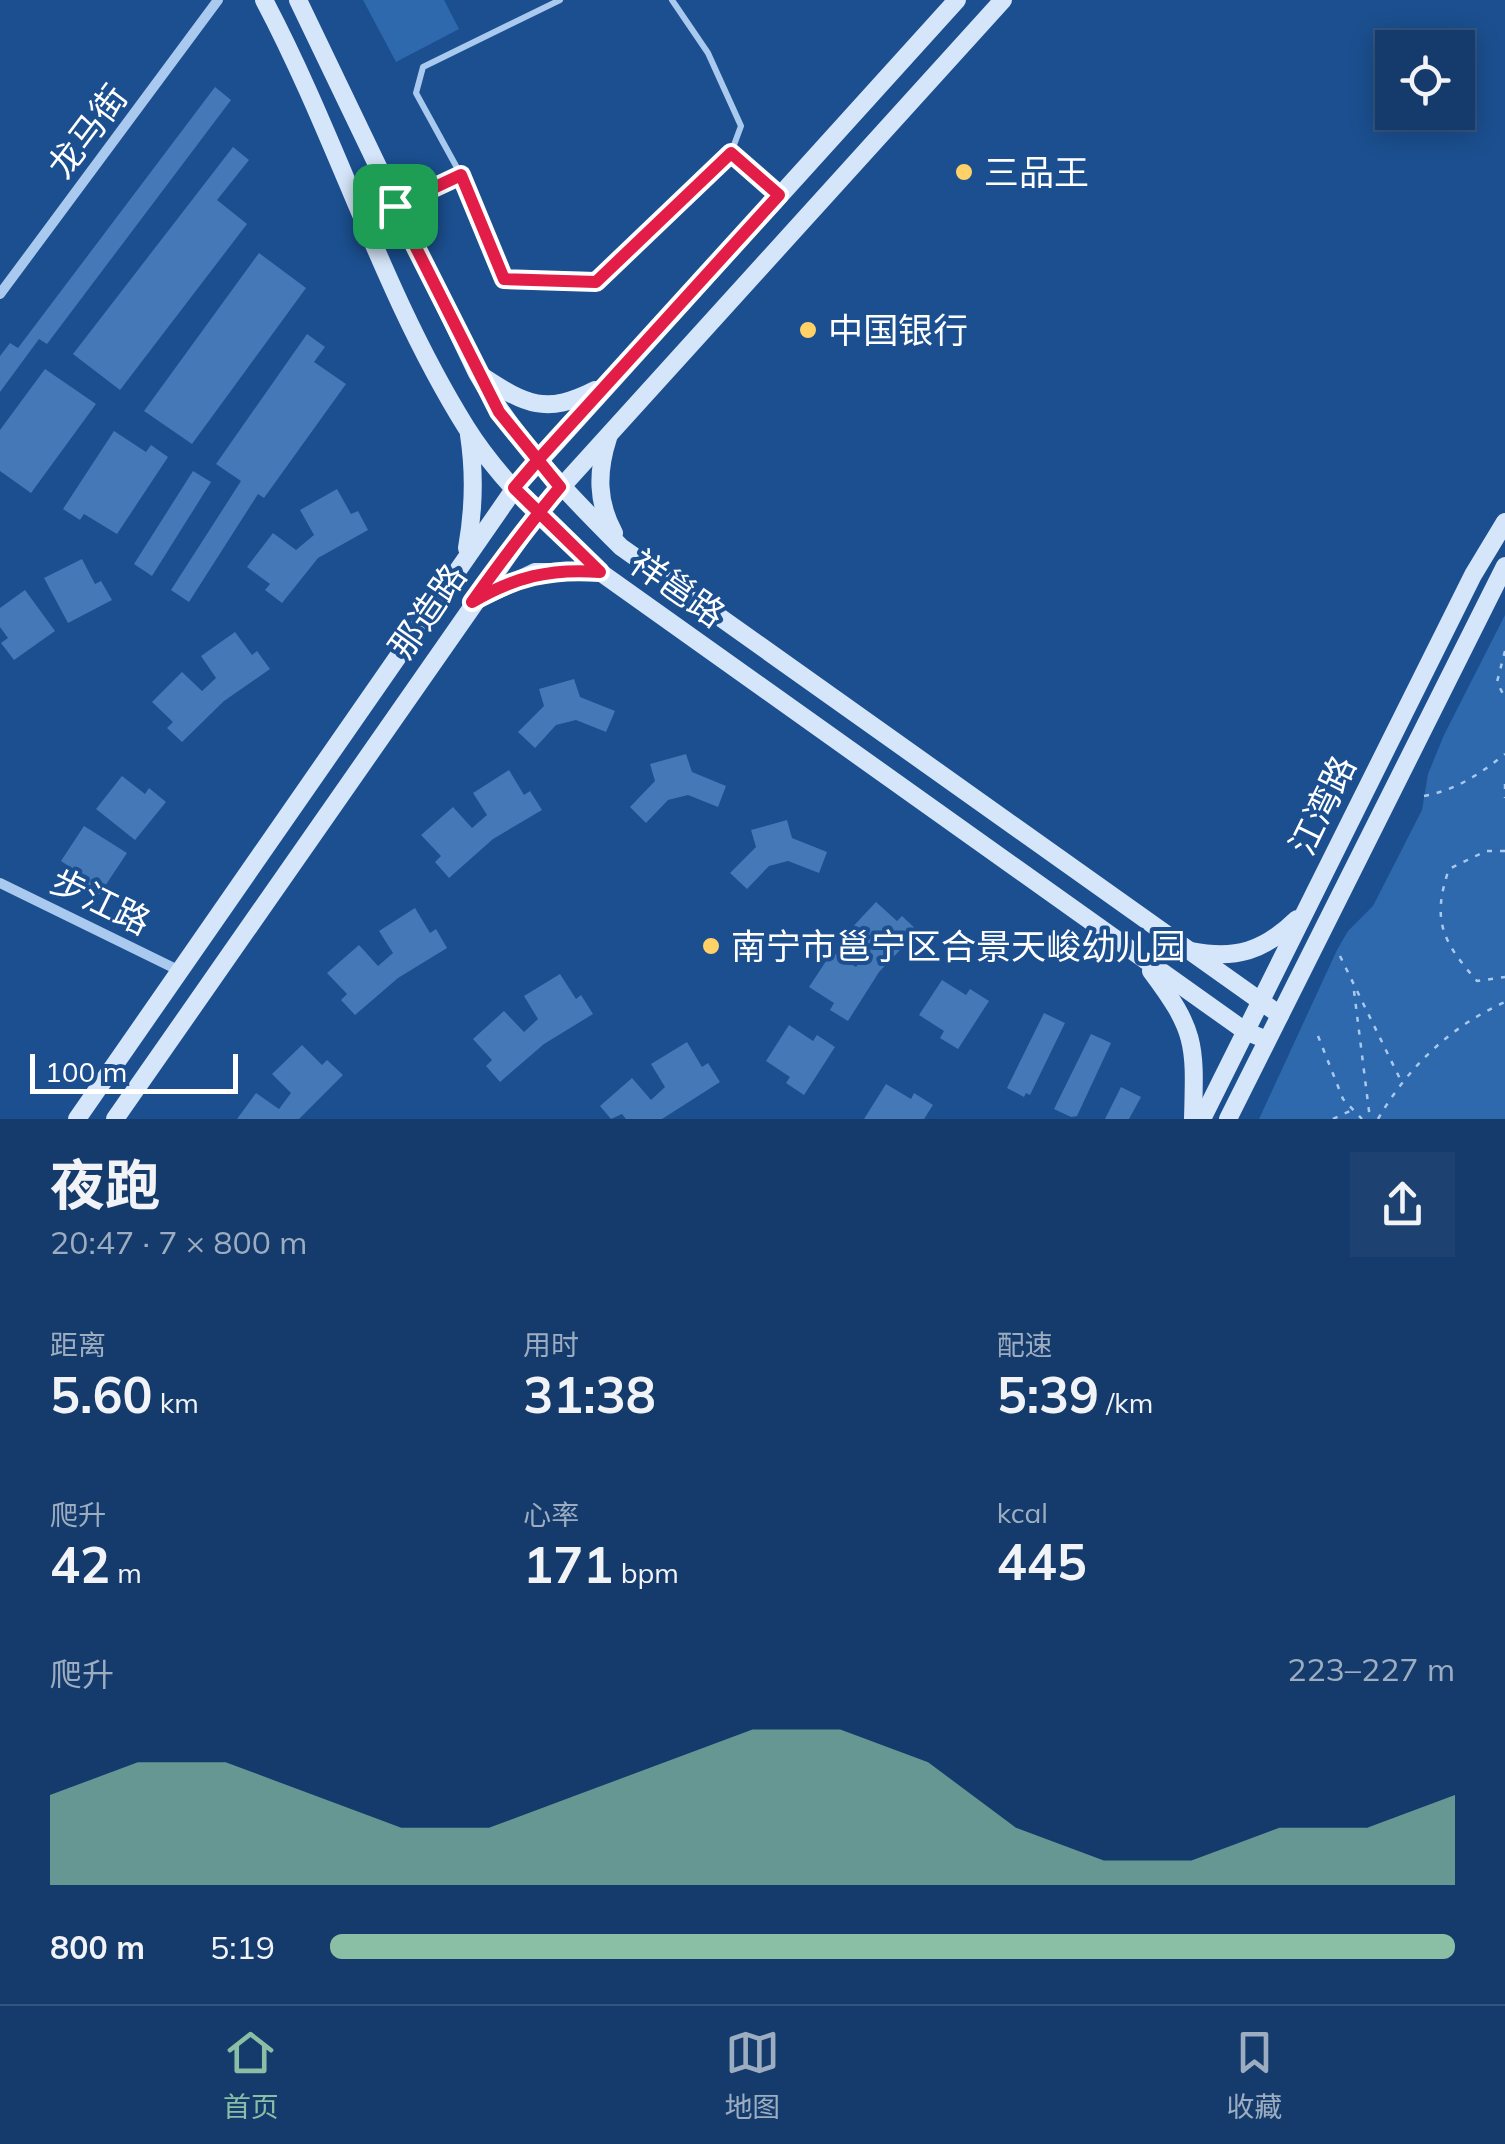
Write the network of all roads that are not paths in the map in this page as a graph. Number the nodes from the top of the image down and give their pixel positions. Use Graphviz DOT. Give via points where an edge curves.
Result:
graph roads {
  1 [pos="218,0"];
  2 [pos="264,0"];
  3 [pos="298,0"];
  4 [pos="560,0"];
  5 [pos="672,0"];
  6 [pos="1003,0"];
  7 [pos="952,2"];
  8 [pos="731,153"];
  9 [pos="461,175"];
  10 [pos="779,195"];
  11 [pos="395,206"];
  12 [pos="0,294"];
  13 [pos="477,373"];
  14 [pos="608,383"];
  15 [pos="468,430"];
  16 [pos="610,432"];
  17 [pos="538,460"];
  18 [pos="560,487"];
  19 [pos="514,488"];
  20 [pos="537,514"];
  21 [pos="1505,522"];
  22 [pos="621,547"];
  23 [pos="465,556"];
  24 [pos="1505,566"];
  25 [pos="600,572"];
  26 [pos="472,602"];
  27 [pos="0,882"];
  28 [pos="1305,912"];
  29 [pos="1182,949"];
  30 [pos="1142,958"];
  31 [pos="178,970"];
  32 [pos="1258,1004"];
  33 [pos="1280,1016"];
  34 [pos="1245,1032"];
  35 [pos="1267,1040"];
  36 [pos="77,1119"];
  37 [pos="115,1119"];
  38 [pos="1193,1119"];
  39 [pos="1202,1119"];
  40 [pos="1228,1119"];
  1 -- 12 [label="street, 龙马街"];
  2 -- 15 [label="street, 祥邕路" via="405,318"];
  3 -- 11 [label="street, 祥邕路"];
  4 -- 9 [label="lane" via="423,67 416,93"];
  5 -- 8 [label="lane" via="708,53 741,126"];
  6 -- 16 [label="street, 那造路"];
  7 -- 10 [label="street, 那造路"];
  8 -- 9 [label="lane" via="596,282 504,279"];
  8 -- 10 [label="lane"];
  9 -- 11 [label="lane"];
  10 -- 14 [label="street, 那造路"];
  11 -- 13 [label="street, 祥邕路"];
  13 -- 14 [label="street" via="540,406 569,403"];
  13 -- 17 [label="street, 祥邕路"];
  14 -- 17 [label="street, 那造路"];
  15 -- 19 [label="street, 祥邕路"];
  15 -- 23 [label="street" via="473,512"];
  16 -- 18 [label="street, 那造路"];
  16 -- 22 [label="street" via="600,491"];
  17 -- 18 [label="street, 祥邕路"];
  17 -- 19 [label="street, 那造路"];
  18 -- 20 [label="street, 那造路"];
  18 -- 22 [label="street, 祥邕路"];
  19 -- 20 [label="street, 祥邕路"];
  19 -- 23 [label="street, 那造路"];
  20 -- 25 [label="street, 祥邕路"];
  20 -- 26 [label="street, 那造路"];
  21 -- 28 [label="street, 江湾路"];
  22 -- 29 [label="street, 祥邕路"];
  23 -- 31 [label="street, 那造路"];
  24 -- 33 [label="street, 江湾路"];
  25 -- 26 [label="street" via="535,572"];
  25 -- 30 [label="street, 祥邕路"];
  26 -- 37 [label="street, 那造路"];
  27 -- 31 [label="street, 步江路"];
  28 -- 29 [label="street" via="1244,955"];
  28 -- 32 [label="street, 江湾路"];
  29 -- 32 [label="street, 祥邕路"];
  30 -- 34 [label="street, 祥邕路"];
  30 -- 38 [label="street" via="1192,1035"];
  31 -- 36 [label="street, 那造路"];
  32 -- 33 [label="street, 祥邕路"];
  32 -- 34 [label="street, 江湾路"];
  33 -- 35 [label="street, 江湾路"];
  34 -- 35 [label="street, 祥邕路"];
  34 -- 39 [label="street, 江湾路"];
  35 -- 40 [label="street, 江湾路"];
}
